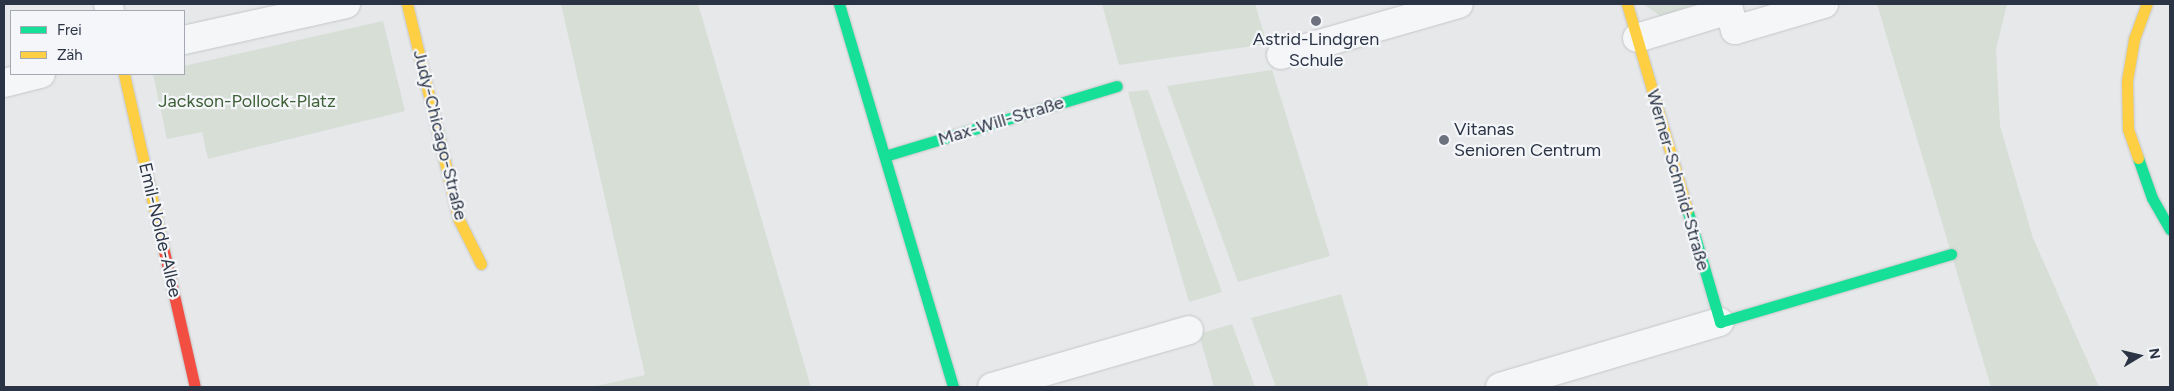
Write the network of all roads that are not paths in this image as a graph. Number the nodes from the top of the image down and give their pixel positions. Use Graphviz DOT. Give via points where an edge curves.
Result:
graph roads {
  1 [pos="346,4"];
  2 [pos="408,4"];
  3 [pos="839,4"];
  4 [pos="1459,4"];
  5 [pos="1627,4"];
  6 [pos="1824,4"];
  7 [pos="2147,4"];
  8 [pos="1728,7"];
  9 [pos="1637,38"];
  10 [pos="185,40"];
  11 [pos="1280,55"];
  12 [pos="37,75"];
  13 [pos="124,75"];
  14 [pos="4,83"];
  15 [pos="1117,86"];
  16 [pos="885,156"];
  17 [pos="2168,220"];
  18 [pos="1951,254"];
  19 [pos="481,264"];
  20 [pos="1720,322"];
  21 [pos="1189,330"];
  22 [pos="1058,378"];
  23 [pos="195,387"];
  24 [pos="953,387"];
  25 [pos="992,387"];
  26 [pos="1500,387"];
  1 -- 10 [label="street"];
  2 -- 19 [label="street, Judy-Chicago-Straße" via="459,220"];
  3 -- 16 [label="street"];
  4 -- 11 [label="street"];
  5 -- 9 [label="street, Werner-Schmid-Straße"];
  6 -- 8 [label="street" via="1735,30"];
  7 -- 17 [label="street" via="2134,39 2127,81 2128,129"];
  8 -- 9 [label="street"];
  9 -- 20 [label="street, Werner-Schmid-Straße"];
  12 -- 14 [label="street"];
  13 -- 23 [label="street, Emil-Nolde-Allee"];
  15 -- 16 [label="street, Max-Will-Straße"];
  16 -- 24 [label="street"];
  18 -- 20 [label="street"];
  20 -- 26 [label="street"];
  21 -- 22 [label="street"];
  22 -- 25 [label="street"];
}
